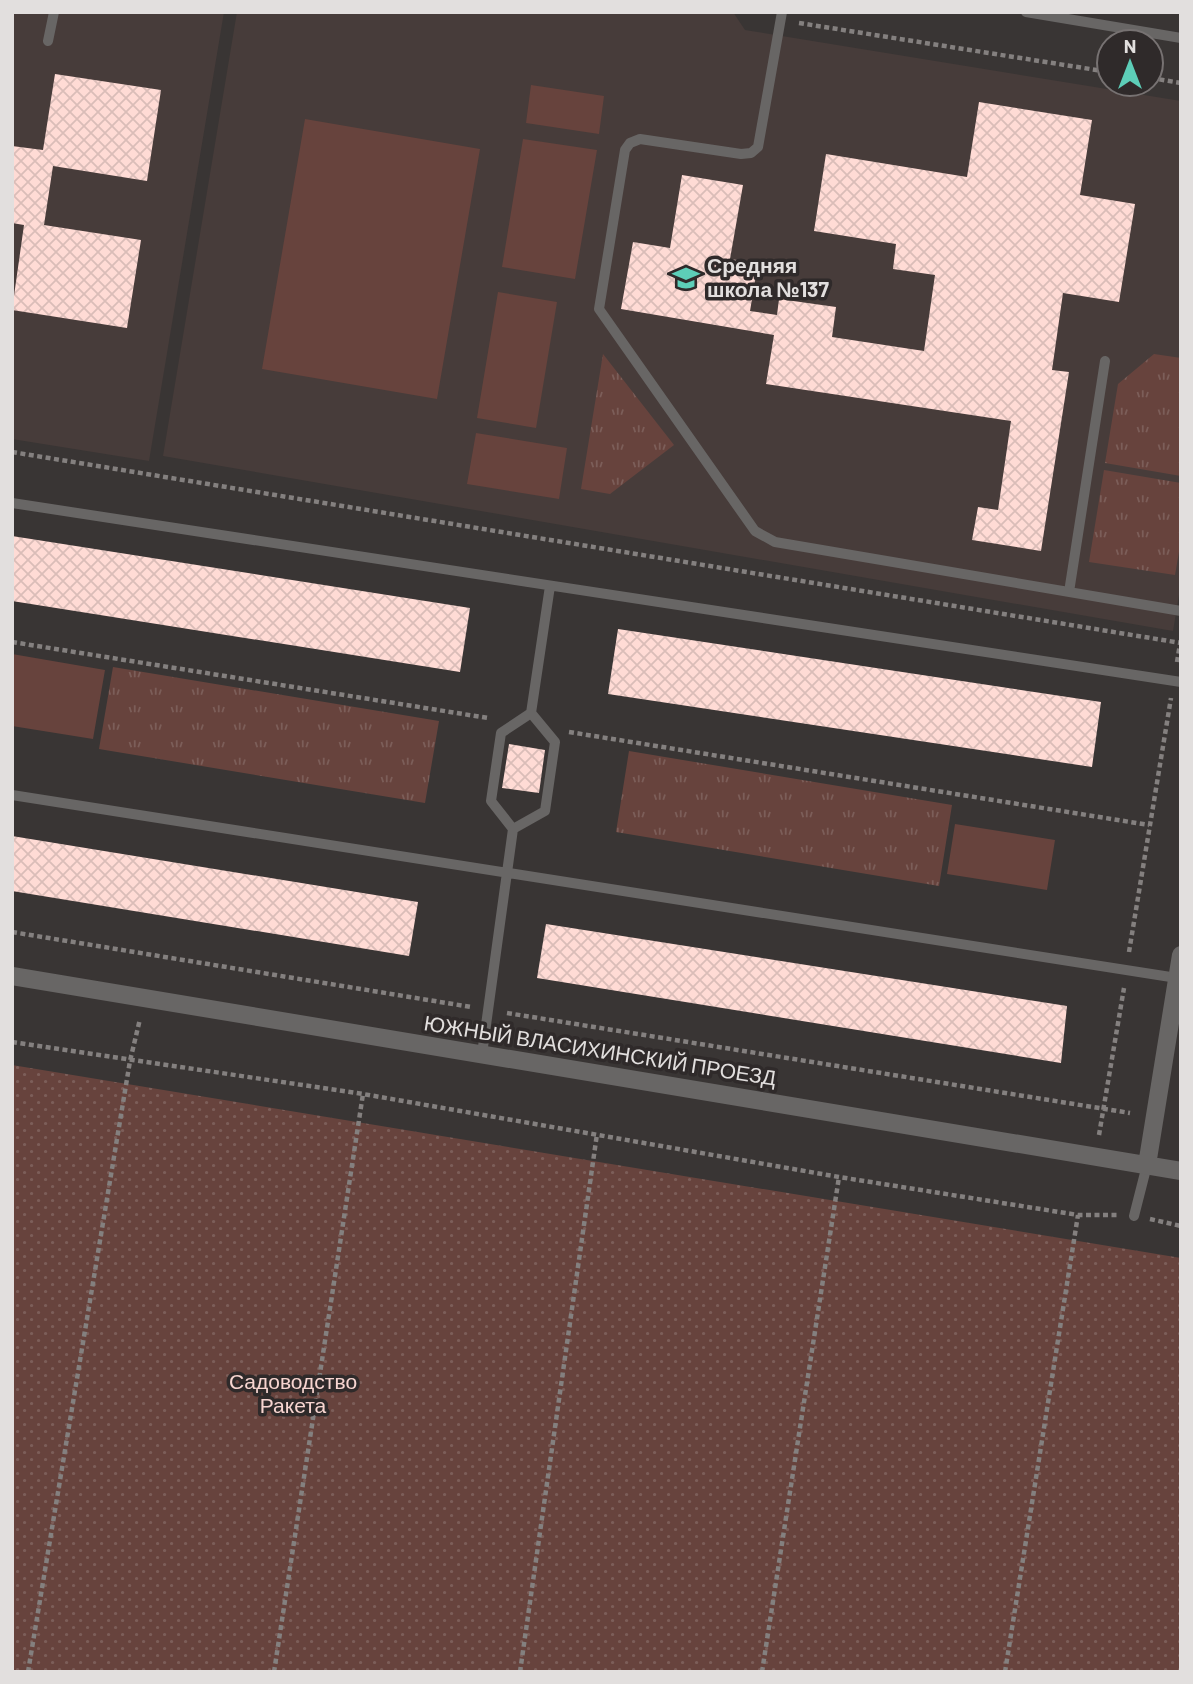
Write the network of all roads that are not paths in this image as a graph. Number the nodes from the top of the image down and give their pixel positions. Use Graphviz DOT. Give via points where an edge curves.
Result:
graph roads {
  1 [pos="54,12"];
  2 [pos="1026,12"];
  3 [pos="781,16"];
  4 [pos="1103,18"];
  5 [pos="1181,38"];
  6 [pos="48,41"];
  7 [pos="1105,361"];
  8 [pos="12,503"];
  9 [pos="550,586"];
  10 [pos="1069,592"];
  11 [pos="1181,611"];
  12 [pos="1177,682"];
  13 [pos="531,713"];
  14 [pos="12,795"];
  15 [pos="513,829"];
  16 [pos="507,874"];
  17 [pos="1181,955"];
  18 [pos="12,976"];
  19 [pos="1177,978"];
  20 [pos="482,1054"];
  21 [pos="1147,1165"];
  22 [pos="1181,1171"];
  23 [pos="1134,1216"];
  1 -- 6 [label="lane"];
  2 -- 4 [label="lane"];
  3 -- 10 [label="lane" via="758,147 751,153 640,139 625,149 599,309 755,531 775,542"];
  4 -- 5 [label="lane"];
  7 -- 10 [label="lane"];
  8 -- 9 [label="lane"];
  9 -- 12 [label="lane"];
  9 -- 13 [label="lane"];
  10 -- 11 [label="lane"];
  13 -- 15 [label="lane" via="501,733 491,801"];
  13 -- 15 [label="lane" via="555,742 545,811"];
  14 -- 16 [label="lane"];
  15 -- 16 [label="lane"];
  16 -- 19 [label="lane"];
  16 -- 20 [label="lane"];
  17 -- 19 [label="street"];
  18 -- 20 [label="street, ЮЖНЫЙ ВЛАСИХИНСКИЙ ПРОЕЗД"];
  19 -- 21 [label="street"];
  20 -- 21 [label="street, ЮЖНЫЙ ВЛАСИХИНСКИЙ ПРОЕЗД"];
  21 -- 22 [label="street, ЮЖНЫЙ ВЛАСИХИНСКИЙ ПРОЕЗД"];
  21 -- 23 [label="lane"];
}
